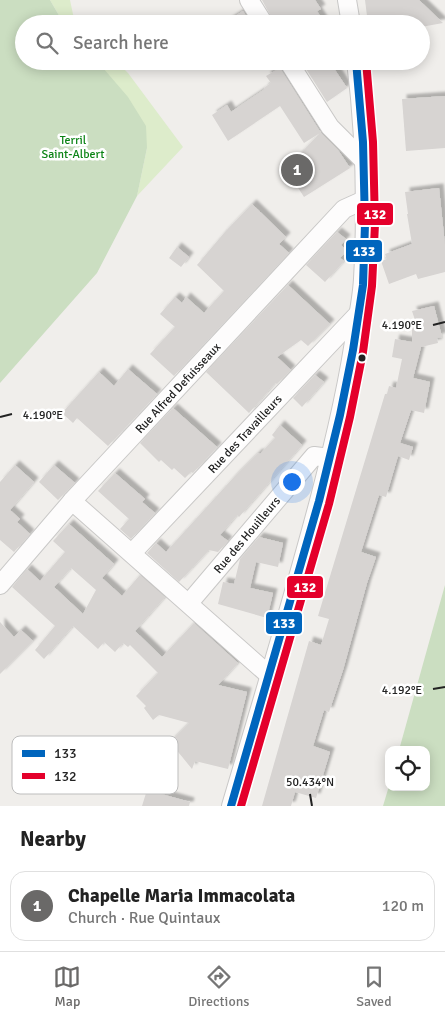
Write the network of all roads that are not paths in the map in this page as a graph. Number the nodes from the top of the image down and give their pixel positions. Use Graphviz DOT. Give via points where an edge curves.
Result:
graph roads {
  1 [pos="248,0"];
  2 [pos="347,0"];
  3 [pos="258,15"];
  4 [pos="350,15"];
  5 [pos="294,70"];
  6 [pos="357,70"];
  7 [pos="365,162"];
  8 [pos="364,200"];
  9 [pos="358,314"];
  10 [pos="330,458"];
  11 [pos="72,501"];
  12 [pos="132,553"];
  13 [pos="0,585"];
  14 [pos="189,603"];
  15 [pos="270,676"];
  16 [pos="231,806"];
  1 -- 3 [label="street"];
  2 -- 4 [label="street"];
  5 -- 7 [label="street" via="330,127"];
  6 -- 7 [label="street"];
  7 -- 8 [label="street"];
  8 -- 9 [label="street" via="363,280"];
  8 -- 11 [label="street, Rue Alfred Defuisseaux" via="344,209"];
  9 -- 10 [label="street" via="352,360"];
  9 -- 12 [label="street, Rue des Travailleurs"];
  10 -- 14 [label="street, Rue des Houilleurs" via="314,456"];
  10 -- 15 [label="street"];
  11 -- 12 [label="street"];
  11 -- 13 [label="street, Rue Alfred Defuisseaux"];
  12 -- 14 [label="street"];
  14 -- 15 [label="street"];
  15 -- 16 [label="street"];
}
